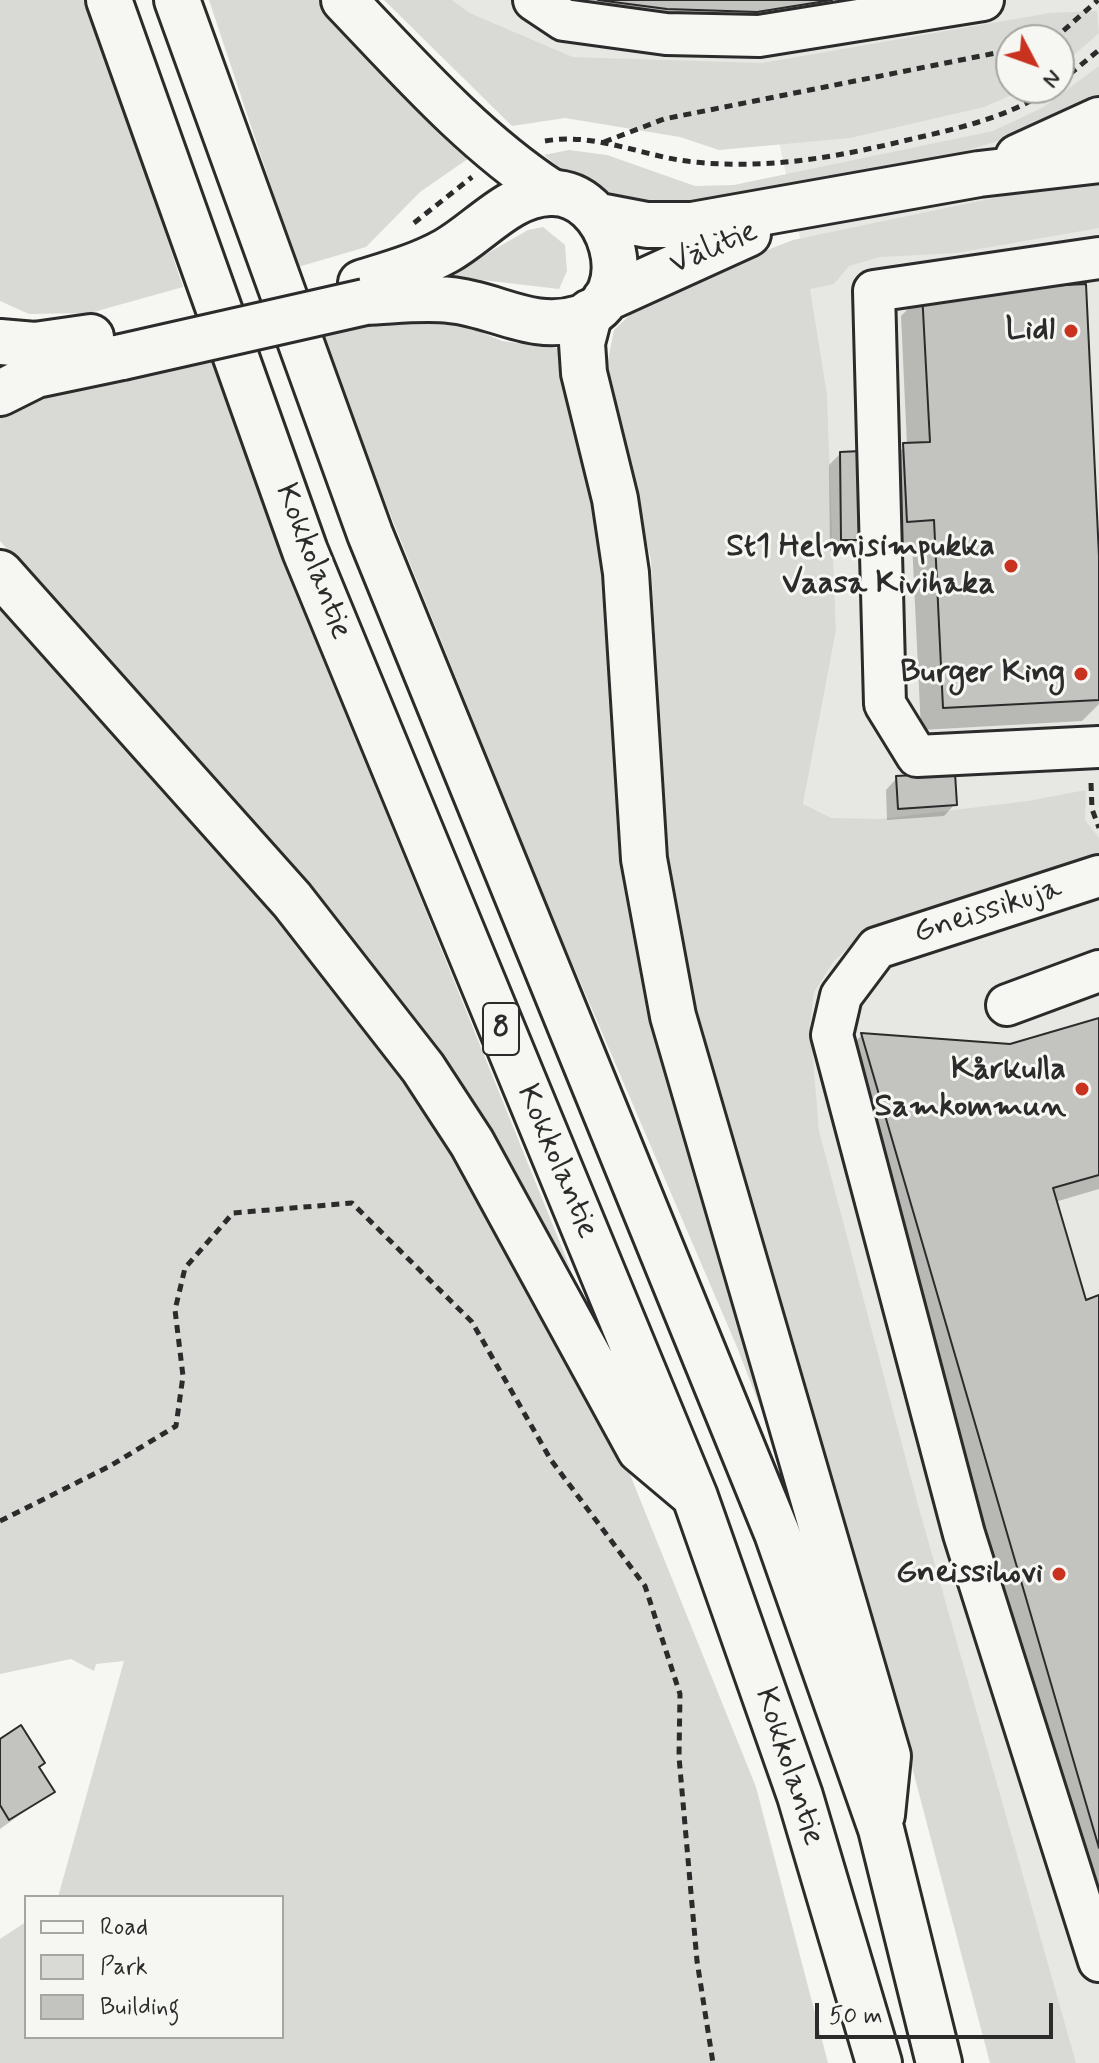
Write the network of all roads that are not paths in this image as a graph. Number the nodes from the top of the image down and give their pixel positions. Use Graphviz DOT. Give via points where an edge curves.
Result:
graph roads {
  1 [pos="109,0"];
  2 [pos="177,0"];
  3 [pos="344,0"];
  4 [pos="534,0"];
  5 [pos="983,0"];
  6 [pos="1099,120"];
  7 [pos="1099,160"];
  8 [pos="979,174"];
  9 [pos="551,192"];
  10 [pos="825,202"];
  11 [pos="600,216"];
  12 [pos="1099,258"];
  13 [pos="363,293"];
  14 [pos="598,306"];
  15 [pos="0,342"];
  16 [pos="120,345"];
  17 [pos="0,393"];
  18 [pos="0,573"];
  19 [pos="1099,747"];
  20 [pos="1099,876"];
  21 [pos="1099,971"];
  22 [pos="1007,1005"];
  23 [pos="695,1497"];
  24 [pos="881,1829"];
  25 [pos="1099,1961"];
  26 [pos="879,2063"];
  27 [pos="939,2063"];
  1 -- 23 [label="main road, Kokkolantie / 8" via="305,551"];
  2 -- 24 [label="main road, Kokkolantie / 8" via="370,534 771,1518"];
  3 -- 9 [label="main road, Välitie" via="444,105"];
  4 -- 5 [label="street" via="564,20 666,34 759,36"];
  6 -- 8 [label="main road, Välitie"];
  7 -- 8 [label="main road, Välitie"];
  8 -- 10 [label="main road, Välitie"];
  9 -- 11 [label="main road, Välitie" via="585,203"];
  9 -- 13 [label="main road" via="523,198 472,235"];
  10 -- 11 [label="main road, Välitie" via="692,225 647,225"];
  10 -- 14 [label="main road, Välitie" via="694,256"];
  11 -- 14 [label="main road" via="614,262"];
  12 -- 19 [label="street" via="874,291 885,704 917,756"];
  13 -- 14 [label="main road, Välitie" via="450,300 544,324 581,318"];
  13 -- 16 [label="main road"];
  14 -- 24 [label="main road" via="582,343 584,373 615,499 626,573 644,859 657,945 673,1016 888,1756"];
  15 -- 16 [label="main road"];
  16 -- 17 [label="main road"];
  18 -- 23 [label="main road" via="292,900 423,1068 472,1143 640,1450"];
  20 -- 25 [label="street, Gneissikuja" via="877,948 841,996 832,1035 964,1534"];
  21 -- 22 [label="street"];
  23 -- 26 [label="main road, Kokkolantie / 8" via="800,1796"];
  24 -- 27 [label="main road, Kokkolantie / 8"];
}
